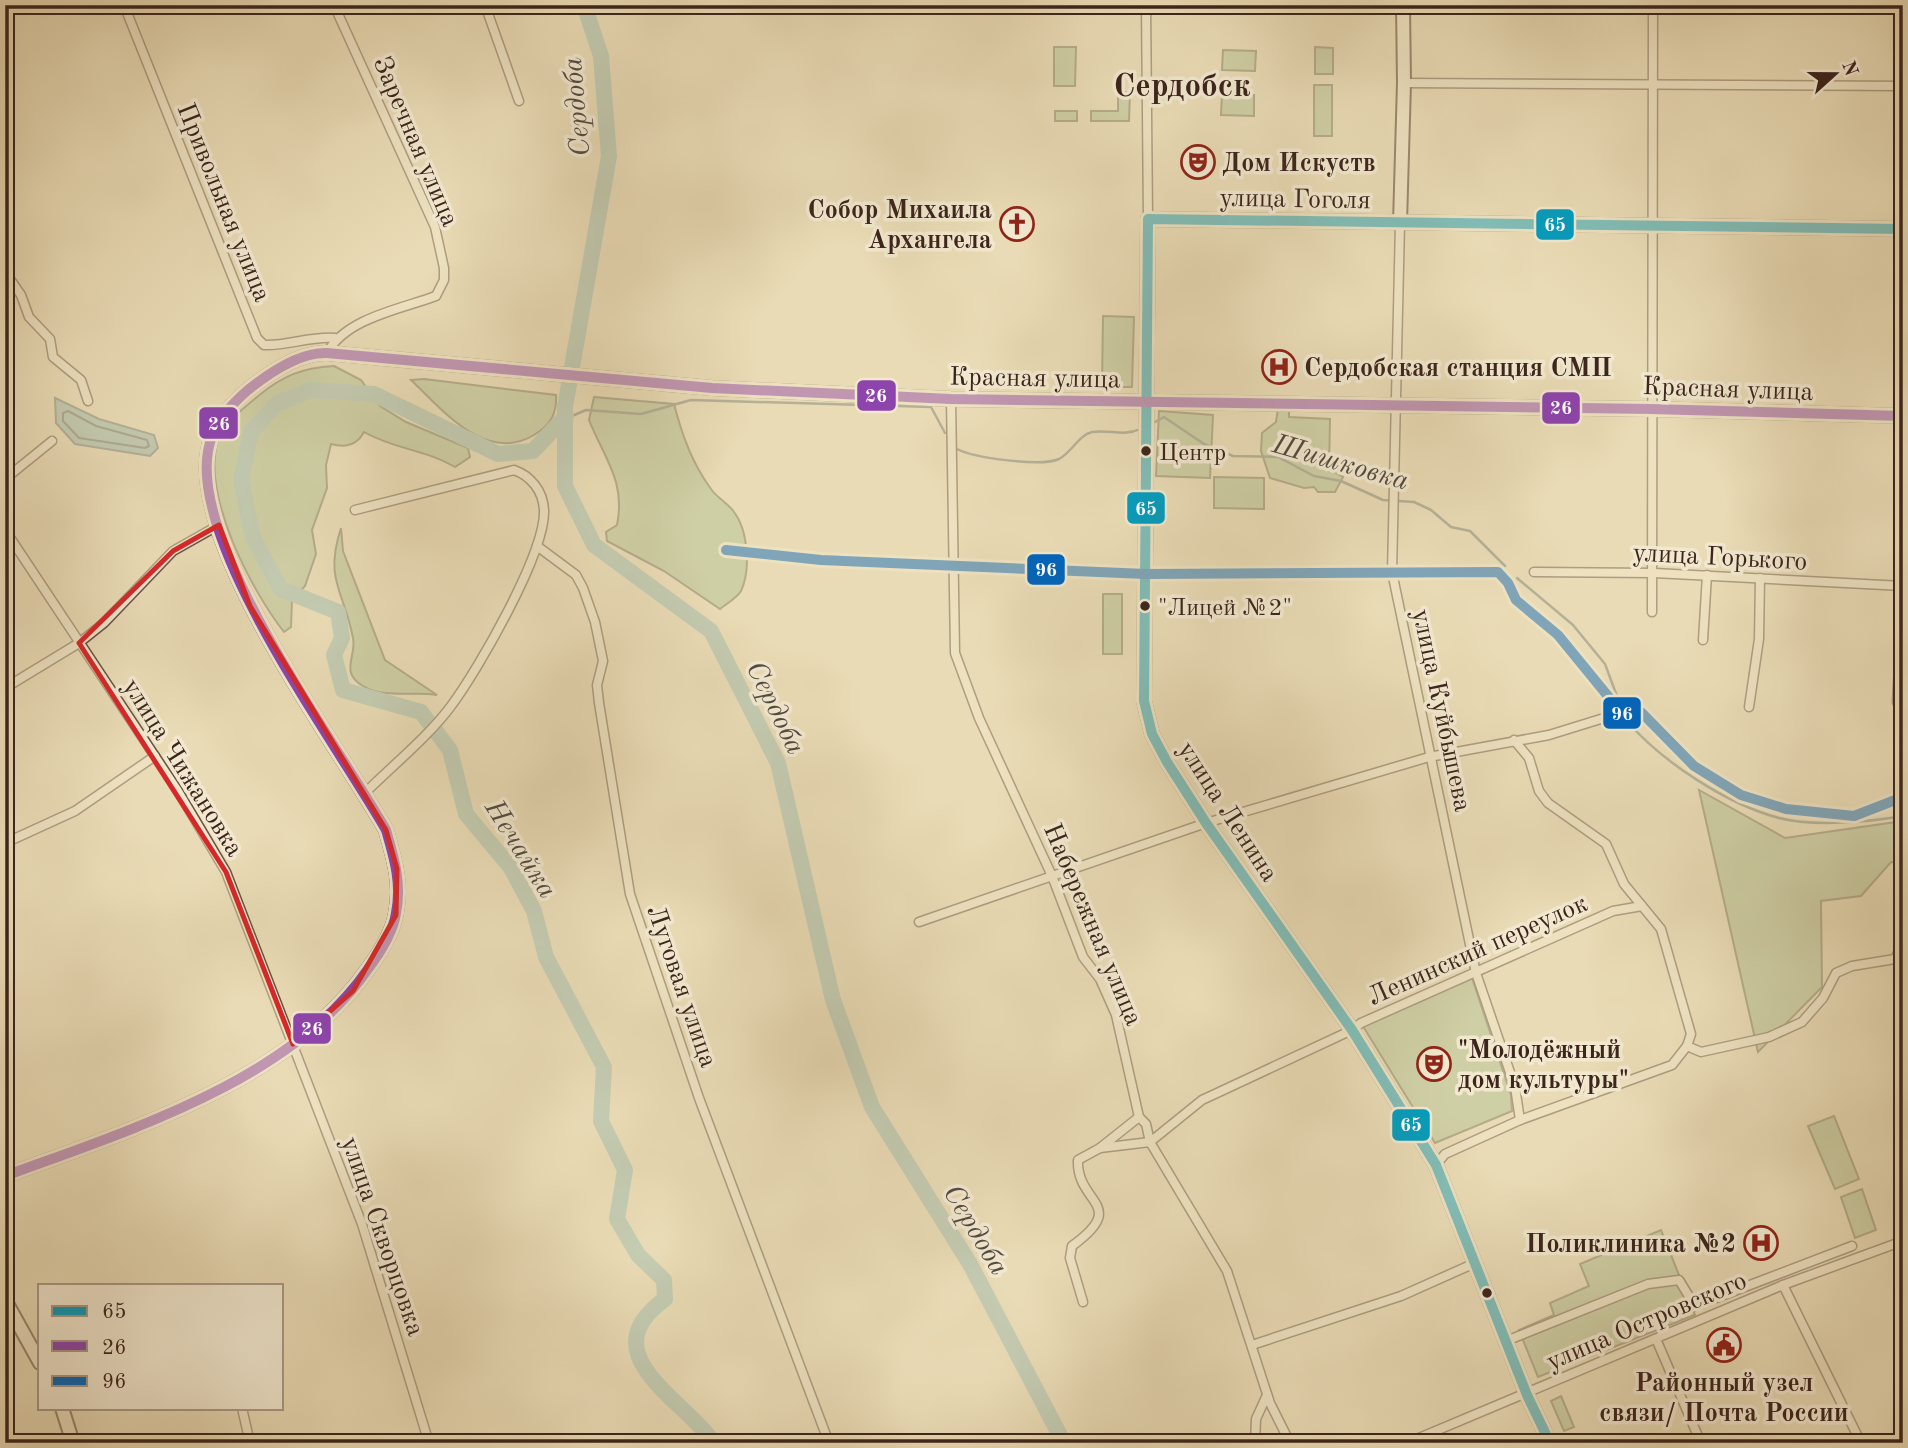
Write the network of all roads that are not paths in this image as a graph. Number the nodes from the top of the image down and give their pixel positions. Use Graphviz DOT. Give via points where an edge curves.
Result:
graph roads {
  1 [pos="124,5"];
  2 [pos="334,5"];
  3 [pos="485,5"];
  4 [pos="1146,5"];
  5 [pos="1403,5"];
  6 [pos="1653,5"];
  7 [pos="1405,83"];
  8 [pos="1652,85"];
  9 [pos="1903,86"];
  10 [pos="519,101"];
  11 [pos="1148,219"];
  12 [pos="1399,223"];
  13 [pos="1650,228"];
  14 [pos="1903,229"];
  15 [pos="5,272"];
  16 [pos="335,338"];
  17 [pos="327,353"];
  18 [pos="951,399"];
  19 [pos="1148,400"];
  20 [pos="88,401"];
  21 [pos="1397,405"];
  22 [pos="1650,409"];
  23 [pos="1903,416"];
  24 [pos="52,441"];
  25 [pos="5,479"];
  26 [pos="355,510"];
  27 [pos="219,525"];
  28 [pos="5,530"];
  29 [pos="537,546"];
  30 [pos="726,550"];
  31 [pos="951,564"];
  32 [pos="1392,572"];
  33 [pos="1534,572"];
  34 [pos="1654,573"];
  35 [pos="1146,574"];
  36 [pos="1707,575"];
  37 [pos="1760,578"];
  38 [pos="1903,586"];
  39 [pos="1903,597"];
  40 [pos="1652,612"];
  41 [pos="1703,640"];
  42 [pos="79,643"];
  43 [pos="5,688"];
  44 [pos="1898,702"];
  45 [pos="1749,707"];
  46 [pos="1621,712"];
  47 [pos="1514,740"];
  48 [pos="155,756"];
  49 [pos="1429,757"];
  50 [pos="365,793"];
  51 [pos="1903,797"];
  52 [pos="1206,823"];
  53 [pos="5,842"];
  54 [pos="1052,876"];
  55 [pos="1643,906"];
  56 [pos="919,922"];
  57 [pos="1903,942"];
  58 [pos="1476,973"];
  59 [pos="1352,1030"];
  60 [pos="293,1044"];
  61 [pos="1688,1046"];
  62 [pos="1139,1117"];
  63 [pos="1520,1120"];
  64 [pos="1150,1142"];
  65 [pos="1100,1148"];
  66 [pos="1436,1165"];
  67 [pos="5,1176"];
  68 [pos="1903,1241"];
  69 [pos="1852,1246"];
  70 [pos="1475,1263"];
  71 [pos="1783,1285"];
  72 [pos="5,1300"];
  73 [pos="1083,1302"];
  74 [pos="1656,1339"];
  75 [pos="1506,1341"];
  76 [pos="1252,1345"];
  77 [pos="38,1359"];
  78 [pos="1267,1395"];
  79 [pos="1527,1395"];
  80 [pos="63,1410"];
  81 [pos="242,1410"];
  82 [pos="1290,1442"];
  83 [pos="74,1443"];
  84 [pos="250,1443"];
  85 [pos="429,1443"];
  86 [pos="829,1443"];
  87 [pos="1255,1443"];
  88 [pos="1407,1443"];
  89 [pos="1550,1443"];
  90 [pos="1701,1443"];
  91 [pos="1861,1443"];
  1 -- 16 [label="street, Привольная улица" via="257,338 273,346 316,336"];
  2 -- 16 [label="street, Заречная улица" via="435,227 444,268 436,296"];
  3 -- 10 [label="street"];
  4 -- 11 [label="street, улица Ленина"];
  5 -- 7 [label="street, улица Куйбышева"];
  6 -- 8 [label="street"];
  7 -- 8 [label="street"];
  7 -- 12 [label="street, улица Куйбышева"];
  8 -- 9 [label="street"];
  8 -- 13 [label="street"];
  11 -- 12 [label="street, улица Гоголя"];
  11 -- 19 [label="street, улица Ленина"];
  12 -- 13 [label="street, улица Гоголя"];
  12 -- 21 [label="street, улица Куйбышева"];
  13 -- 14 [label="street, улица Гоголя"];
  13 -- 22 [label="street"];
  15 -- 20 [label="street" via="29,317 50,339 53,357 75,372"];
  16 -- 17 [label="street"];
  17 -- 18 [label="street, Красная улица" via="712,388"];
  17 -- 27 [label="street, Красная улица" via="305,357 262,378 223,416 211,437 206,477"];
  18 -- 19 [label="street, Красная улица"];
  18 -- 31 [label="street, Набережная улица"];
  19 -- 21 [label="street, Красная улица"];
  19 -- 35 [label="street, улица Ленина"];
  21 -- 22 [label="street, Красная улица"];
  21 -- 32 [label="street, улица Куйбышева"];
  22 -- 23 [label="street, Красная улица"];
  22 -- 34 [label="street"];
  24 -- 25 [label="street"];
  26 -- 29 [label="street" via="513,470 534,483 542,500"];
  27 -- 42 [label="street" via="173,551"];
  27 -- 50 [label="street, Красная улица" via="230,565 250,606"];
  28 -- 42 [label="street, улица Чижановка"];
  29 -- 50 [label="street" via="450,708"];
  29 -- 86 [label="street, Луговая улица" via="576,575 595,622 603,662 598,703 630,894 699,1098"];
  30 -- 31 [label="street" via="821,561"];
  31 -- 35 [label="street"];
  31 -- 54 [label="street, Набережная улица" via="954,653"];
  32 -- 35 [label="street"];
  32 -- 46 [label="street" via="1498,572 1516,600 1558,635"];
  32 -- 49 [label="street, улица Куйбышева"];
  33 -- 34 [label="street, улица Горького"];
  34 -- 36 [label="street, улица Горького"];
  34 -- 40 [label="street"];
  35 -- 52 [label="street, улица Ленина" via="1144,701 1152,734"];
  36 -- 37 [label="street, улица Горького"];
  36 -- 41 [label="street"];
  37 -- 38 [label="street, улица Горького"];
  37 -- 45 [label="street" via="1759,639"];
  39 -- 44 [label="street"];
  42 -- 43 [label="street"];
  42 -- 48 [label="street, улица Чижановка"];
  46 -- 47 [label="street" via="1549,735"];
  46 -- 51 [label="street" via="1641,712 1708,776 1741,795 1786,809 1854,816"];
  47 -- 49 [label="street"];
  47 -- 55 [label="street" via="1529,758 1539,791 1548,803 1606,844 1624,884"];
  48 -- 53 [label="street" via="75,811"];
  48 -- 60 [label="street, улица Чижановка" via="226,872"];
  49 -- 52 [label="street"];
  49 -- 58 [label="street, улица Куйбышева"];
  50 -- 60 [label="street, Красная улица" via="386,830 397,869 396,915 381,951 353,991"];
  52 -- 54 [label="street"];
  52 -- 59 [label="street, улица Ленина"];
  54 -- 56 [label="street"];
  54 -- 62 [label="street, Набережная улица" via="1083,957 1100,979 1116,1015"];
  55 -- 58 [label="street, Ленинский переулок" via="1613,911"];
  55 -- 61 [label="street" via="1661,929 1691,1034"];
  57 -- 61 [label="street" via="1895,959 1836,973 1823,998 1802,1022 1769,1037 1701,1052"];
  58 -- 59 [label="street, Ленинский переулок"];
  58 -- 63 [label="street, улица Куйбышева" via="1515,1087"];
  59 -- 64 [label="street, Ленинский переулок" via="1202,1100"];
  59 -- 66 [label="street, улица Ленина"];
  60 -- 67 [label="street, Красная улица" via="163,1115"];
  60 -- 85 [label="street, улица Скворцовка" via="362,1224"];
  61 -- 63 [label="street" via="1671,1065"];
  62 -- 64 [label="street, Набережная улица" via="1146,1124"];
  62 -- 65 [label="street"];
  63 -- 66 [label="street" via="1445,1154"];
  64 -- 65 [label="street"];
  64 -- 76 [label="street, Набережная улица" via="1227,1271"];
  65 -- 73 [label="street" via="1078,1160 1078,1175 1100,1210 1088,1235 1072,1246 1070,1258"];
  66 -- 70 [label="street, улица Ленина"];
  68 -- 71 [label="street, улица Островского"];
  69 -- 75 [label="street" via="1695,1306 1679,1280 1647,1284"];
  70 -- 75 [label="street, улица Ленина"];
  70 -- 76 [label="street" via="1401,1296"];
  71 -- 74 [label="street, улица Островского"];
  71 -- 91 [label="street"];
  72 -- 77 [label="street"];
  74 -- 79 [label="street, улица Островского"];
  74 -- 90 [label="street"];
  75 -- 79 [label="street, улица Ленина"];
  76 -- 78 [label="street, Набережная улица"];
  78 -- 82 [label="street, Набережная улица"];
  78 -- 87 [label="street" via="1256,1419"];
  79 -- 88 [label="street, улица Островского"];
  79 -- 89 [label="street, улица Ленина"];
  80 -- 83 [label="street"];
  81 -- 84 [label="street"];
}
